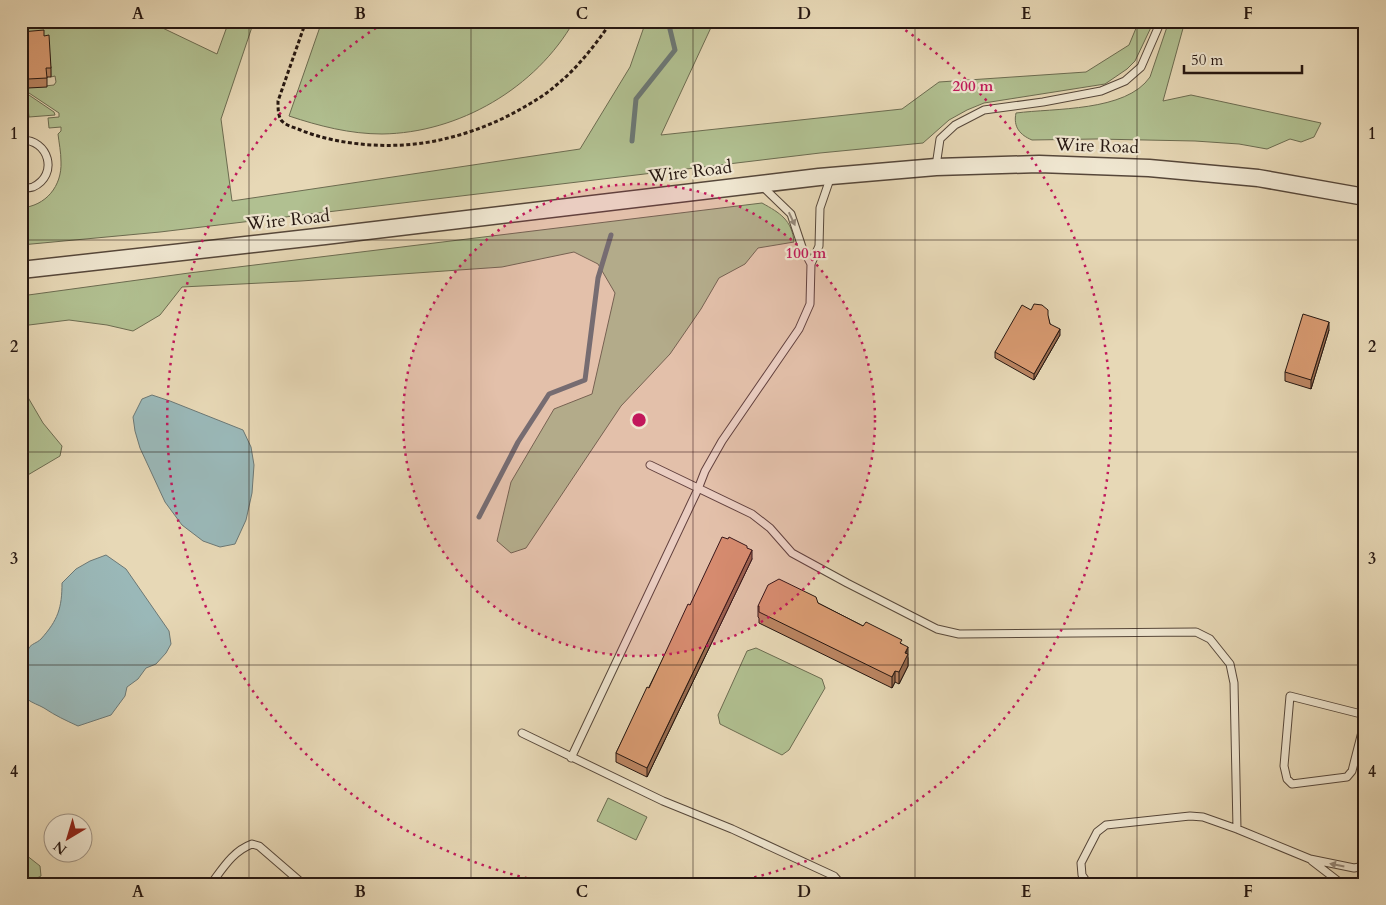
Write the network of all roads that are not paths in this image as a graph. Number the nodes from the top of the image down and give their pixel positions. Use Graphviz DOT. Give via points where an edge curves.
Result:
graph roads {
  1 [pos="1161,21"];
  2 [pos="21,140"];
  3 [pos="936,167"];
  4 [pos="831,176"];
  5 [pos="760,184"];
  6 [pos="21,189"];
  7 [pos="1365,197"];
  8 [pos="811,264"];
  9 [pos="21,270"];
  10 [pos="650,466"];
  11 [pos="698,489"];
  12 [pos="1365,715"];
  13 [pos="1365,720"];
  14 [pos="522,733"];
  15 [pos="572,758"];
  16 [pos="1237,829"];
  17 [pos="1310,859"];
  18 [pos="1365,866"];
  19 [pos="211,884"];
  20 [pos="303,884"];
  21 [pos="841,884"];
  22 [pos="1088,884"];
  23 [pos="1342,884"];
  1 -- 3 [label="lane" via="1141,67 1125,81 1101,91 984,110 955,124 940,139"];
  2 -- 6 [label="lane" via="36,143 48,158 46,176 40,183"];
  3 -- 4 [label="street, Wire Road"];
  3 -- 7 [label="street, Wire Road" via="1039,164 1149,168 1258,178"];
  4 -- 5 [label="street, Wire Road"];
  4 -- 8 [label="lane" via="820,208 819,246"];
  5 -- 8 [label="lane, one-way" via="791,214"];
  5 -- 9 [label="street, Wire Road"];
  8 -- 11 [label="lane" via="810,304 799,329 722,441"];
  10 -- 11 [label="lane"];
  11 -- 15 [label="lane"];
  11 -- 16 [label="lane" via="752,514 770,528 792,553 937,629 959,634 1196,632 1210,639 1230,664 1234,683"];
  12 -- 13 [label="lane" via="1290,696 1284,766 1287,779 1292,784 1347,777 1352,771"];
  14 -- 15 [label="lane"];
  15 -- 21 [label="lane" via="834,876"];
  16 -- 17 [label="lane"];
  16 -- 22 [label="lane" via="1203,817 1190,816 1106,825 1097,832 1081,863 1082,875"];
  18 -- 17 [label="lane, one-way" via="1354,868"];
  17 -- 23 [label="lane"];
  19 -- 20 [label="lane" via="231,857 252,844 259,846"];
}
